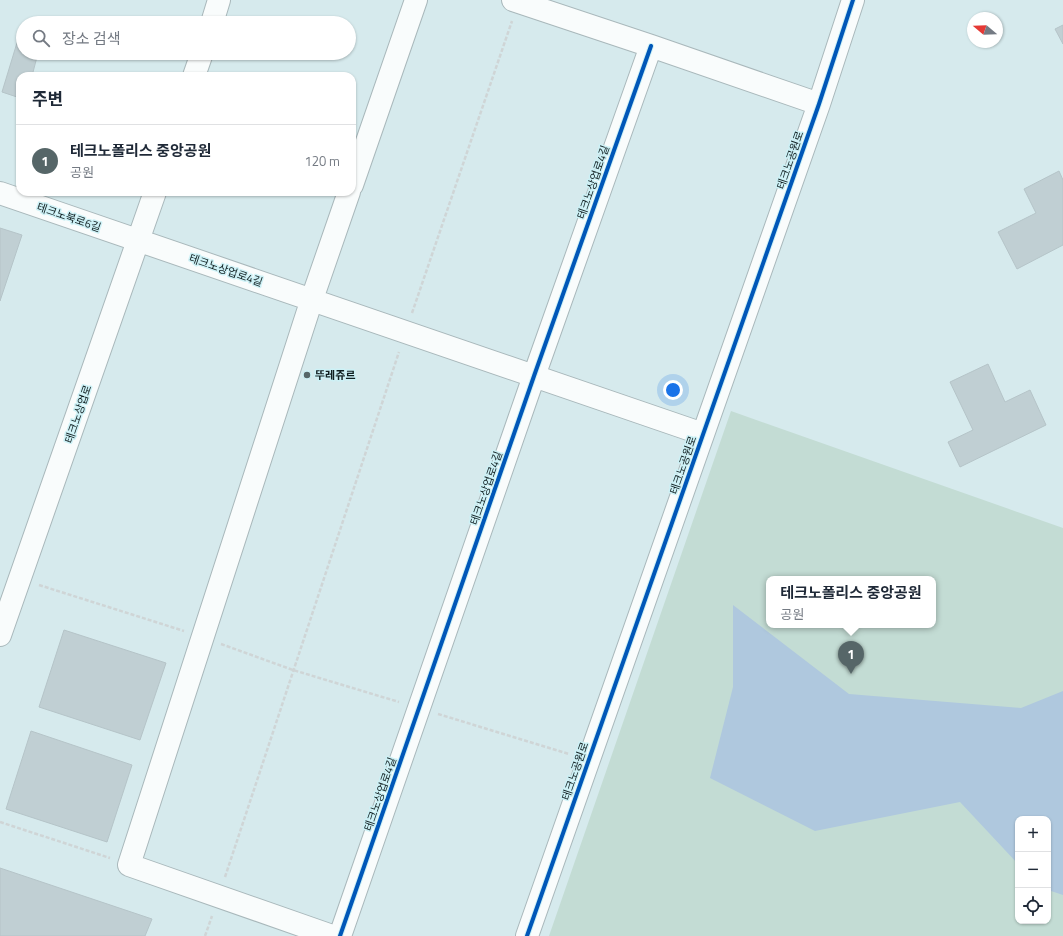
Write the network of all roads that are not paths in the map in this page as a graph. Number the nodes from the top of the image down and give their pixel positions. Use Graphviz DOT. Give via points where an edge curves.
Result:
graph roads {
  1 [pos="219,0"];
  2 [pos="416,0"];
  3 [pos="854,0"];
  4 [pos="516,1"];
  5 [pos="214,16"];
  6 [pos="651,46"];
  7 [pos="200,60"];
  8 [pos="195,72"];
  9 [pos="819,104"];
  10 [pos="356,173"];
  11 [pos="0,193"];
  12 [pos="154,196"];
  13 [pos="348,196"];
  14 [pos="139,241"];
  15 [pos="312,299"];
  16 [pos="534,376"];
  17 [pos="703,434"];
  18 [pos="0,635"];
  19 [pos="332,936"];
  20 [pos="340,936"];
  21 [pos="527,936"];
  1 -- 5 [label="street"];
  2 -- 10 [label="street"];
  3 -- 9 [label="street, 테크노공원로"];
  4 -- 6 [label="street"];
  6 -- 9 [label="street"];
  6 -- 16 [label="street, 테크노상업로4길"];
  7 -- 8 [label="street"];
  9 -- 17 [label="street, 테크노공원로"];
  11 -- 14 [label="street, 테크노북로6길"];
  12 -- 14 [label="street, 테크노상업로"];
  13 -- 15 [label="street"];
  14 -- 15 [label="street, 테크노상업로4길"];
  14 -- 18 [label="street, 테크노상업로"];
  15 -- 16 [label="street, 테크노상업로4길"];
  15 -- 19 [label="street" via="129,865"];
  16 -- 17 [label="street, 테크노상업로4길"];
  16 -- 20 [label="street, 테크노상업로4길"];
  17 -- 21 [label="street, 테크노공원로"];
}
